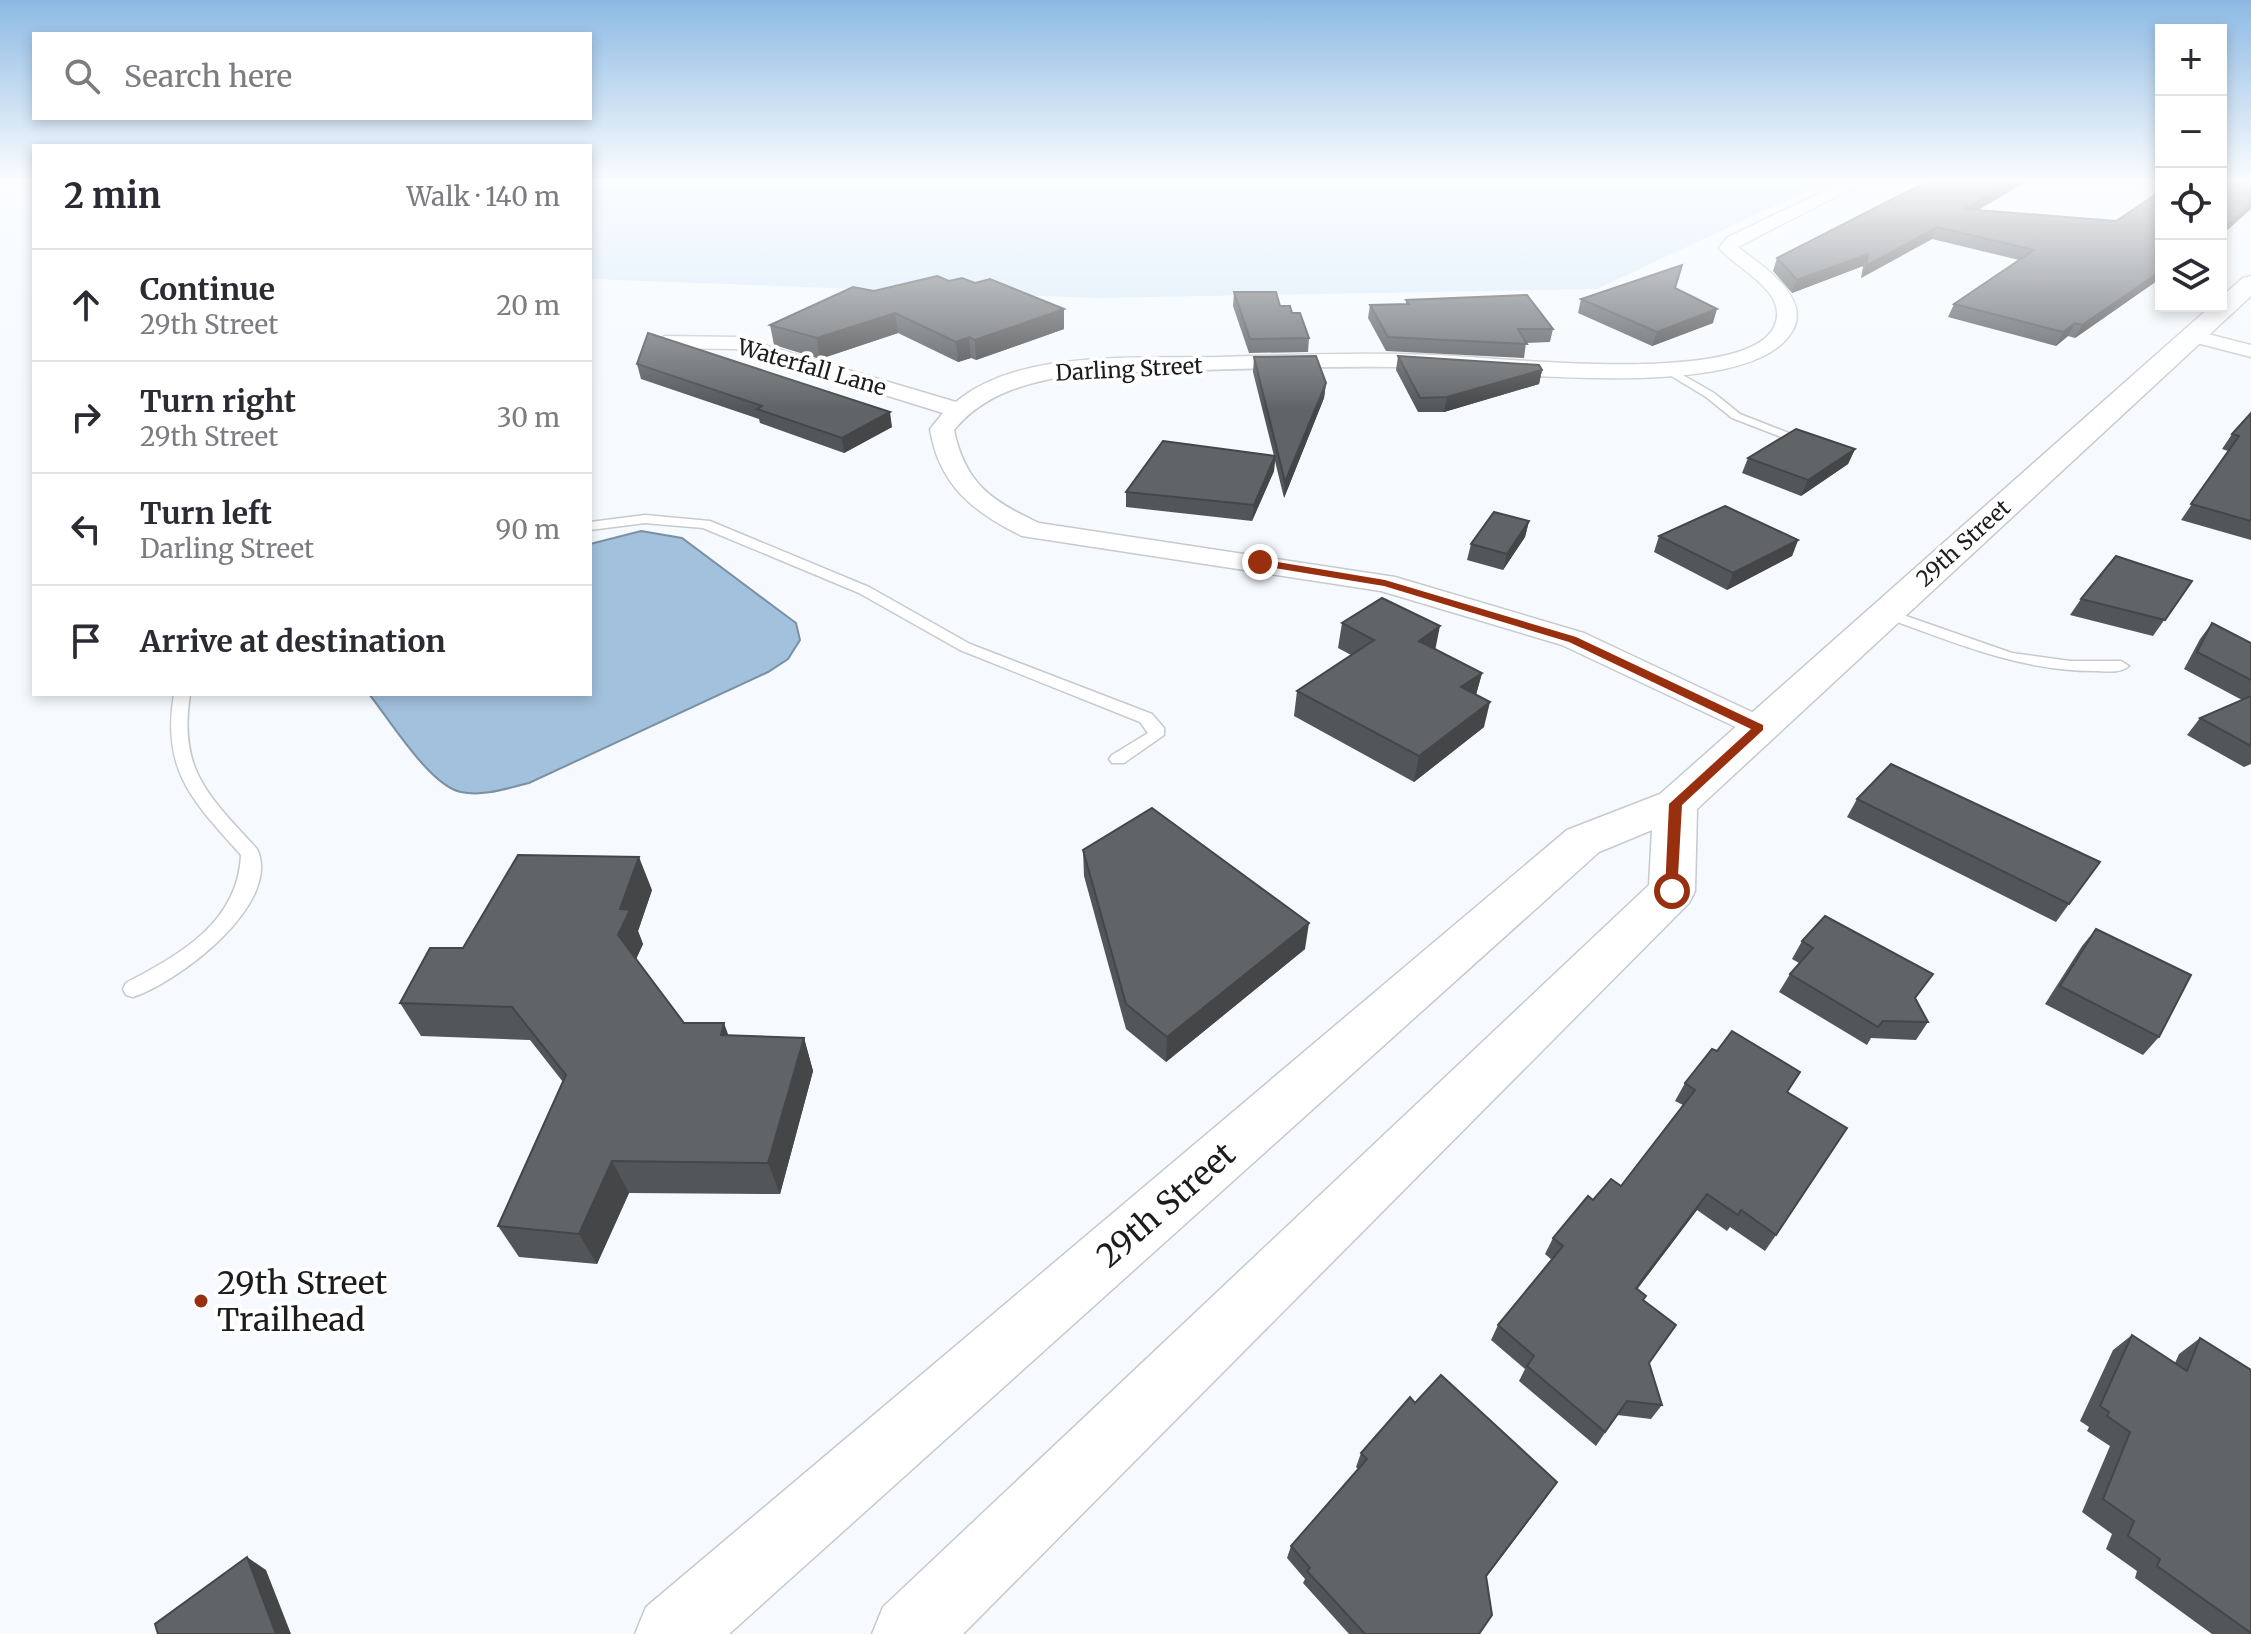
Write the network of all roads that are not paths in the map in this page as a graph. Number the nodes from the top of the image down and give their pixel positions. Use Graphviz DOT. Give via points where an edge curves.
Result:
graph roads {
  1 [pos="1738,257"];
  2 [pos="2251,283"];
  3 [pos="2192,336"];
  4 [pos="665,342"];
  5 [pos="2251,351"];
  6 [pos="1667,369"];
  7 [pos="956,409"];
  8 [pos="1798,439"];
  9 [pos="592,526"];
  10 [pos="1886,613"];
  11 [pos="2121,666"];
  12 [pos="182,696"];
  13 [pos="1759,728"];
  14 [pos="1118,759"];
  15 [pos="1675,804"];
  16 [pos="133,989"];
  17 [pos="673,1634"];
  18 [pos="910,1634"];
  1 -- 6 [label="street, Darling Street" via="1783,299 1785,328 1773,341 1712,364"];
  2 -- 3 [label="street, 29th Street"];
  3 -- 5 [label="street"];
  3 -- 10 [label="street, 29th Street"];
  4 -- 7 [label="street, Waterfall Lane" via="737,343"];
  6 -- 7 [label="street, Darling Street" via="1431,361 1076,367 1023,377"];
  6 -- 8 [label="lane" via="1736,416"];
  7 -- 13 [label="street" via="942,429 945,453 967,491 990,511 1032,530 1385,583 1573,639"];
  9 -- 14 [label="lane" via="645,519 705,524 864,590 965,647 1146,718 1156,735"];
  10 -- 11 [label="lane" via="2009,657 2070,666"];
  10 -- 13 [label="street, 29th Street"];
  12 -- 16 [label="lane" via="178,740 184,770 199,798 250,854 251,863 247,883 210,940 178,966"];
  13 -- 15 [label="street, 29th Street"];
  15 -- 17 [label="street, 29th Street" via="1583,841"];
  15 -- 18 [label="street" via="1672,891"];
}
